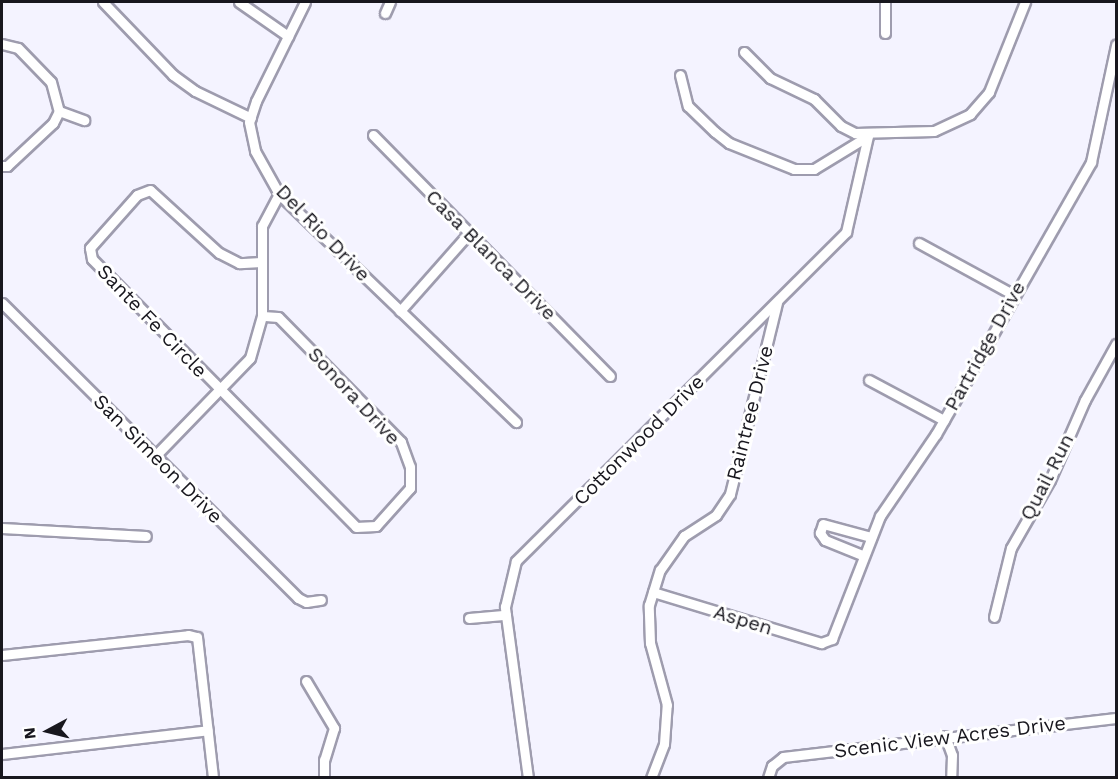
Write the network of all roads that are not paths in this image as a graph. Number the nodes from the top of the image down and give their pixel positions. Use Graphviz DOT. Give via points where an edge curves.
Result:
graph roads {
  1 [pos="103,2"];
  2 [pos="239,2"];
  3 [pos="305,2"];
  4 [pos="390,2"];
  5 [pos="885,2"];
  6 [pos="1025,2"];
  7 [pos="385,13"];
  8 [pos="885,33"];
  9 [pos="288,36"];
  10 [pos="2,44"];
  11 [pos="1116,45"];
  12 [pos="744,52"];
  13 [pos="680,75"];
  14 [pos="59,111"];
  15 [pos="251,118"];
  16 [pos="84,120"];
  17 [pos="373,135"];
  18 [pos="868,136"];
  19 [pos="2,166"];
  20 [pos="279,194"];
  21 [pos="469,233"];
  22 [pos="919,243"];
  23 [pos="261,262"];
  24 [pos="1014,296"];
  25 [pos="777,301"];
  26 [pos="2,303"];
  27 [pos="400,311"];
  28 [pos="262,316"];
  29 [pos="1116,344"];
  30 [pos="610,376"];
  31 [pos="868,380"];
  32 [pos="219,391"];
  33 [pos="944,420"];
  34 [pos="516,423"];
  35 [pos="155,456"];
  36 [pos="2,528"];
  37 [pos="146,536"];
  38 [pos="871,537"];
  39 [pos="862,555"];
  40 [pos="653,592"];
  41 [pos="321,600"];
  42 [pos="506,615"];
  43 [pos="994,617"];
  44 [pos="469,618"];
  45 [pos="832,639"];
  46 [pos="2,655"];
  47 [pos="306,681"];
  48 [pos="1116,718"];
  49 [pos="208,730"];
  50 [pos="945,736"];
  51 [pos="2,754"];
  52 [pos="213,777"];
  53 [pos="324,777"];
  54 [pos="528,777"];
  55 [pos="651,777"];
  56 [pos="768,777"];
  57 [pos="951,777"];
  1 -- 15 [label="street" via="173,75 195,91"];
  2 -- 9 [label="street"];
  3 -- 9 [label="street"];
  4 -- 7 [label="street"];
  5 -- 8 [label="street"];
  6 -- 18 [label="street" via="989,92 970,114 934,131"];
  9 -- 15 [label="street"];
  10 -- 14 [label="street" via="18,48 51,82"];
  11 -- 24 [label="street, Partridge Drive" via="1091,162"];
  12 -- 18 [label="street" via="770,78 814,99 841,126"];
  13 -- 18 [label="street" via="688,106 715,132 729,143 794,169 814,170"];
  14 -- 16 [label="street"];
  14 -- 19 [label="street" via="53,123 7,166"];
  15 -- 20 [label="street, Del Rio Drive" via="255,151"];
  17 -- 21 [label="street, Casa Blanca Drive"];
  18 -- 25 [label="street, Cottonwood Drive" via="846,232"];
  20 -- 23 [label="street" via="262,226"];
  20 -- 27 [label="street, Del Rio Drive"];
  21 -- 27 [label="street"];
  21 -- 30 [label="street, Casa Blanca Drive"];
  22 -- 24 [label="street"];
  23 -- 28 [label="street"];
  23 -- 32 [label="street, Sante Fe Circle" via="233,260 150,190 137,195 90,248 92,260"];
  24 -- 33 [label="street, Partridge Drive"];
  25 -- 40 [label="street, Raintree Drive" via="730,494 716,515 684,537 660,570"];
  25 -- 42 [label="street, Cottonwood Drive" via="516,561"];
  26 -- 35 [label="street, San Simeon Drive"];
  27 -- 34 [label="street, Del Rio Drive"];
  28 -- 32 [label="street" via="250,358"];
  28 -- 32 [label="street, Sonora Drive" via="278,318 401,442 410,467 410,488 376,526 356,528"];
  29 -- 43 [label="street, Quail Run" via="1084,400 1050,480 1011,548"];
  31 -- 33 [label="street"];
  32 -- 35 [label="street"];
  33 -- 38 [label="street, Partridge Drive"];
  35 -- 41 [label="street, San Simeon Drive" via="298,598 306,603"];
  36 -- 37 [label="street"];
  38 -- 39 [label="street, Partridge Drive"];
  38 -- 39 [label="street" via="824,524 820,533 825,540"];
  39 -- 45 [label="street, Partridge Drive"];
  40 -- 45 [label="street, Aspen" via="821,643"];
  40 -- 55 [label="street, Raintree Drive" via="649,605 650,643 667,705 664,744"];
  42 -- 44 [label="street"];
  42 -- 54 [label="street, Cottonwood Drive"];
  46 -- 49 [label="street" via="188,635 197,638"];
  47 -- 53 [label="street" via="334,728 324,760"];
  48 -- 50 [label="street, Scenic View Acres Drive"];
  49 -- 51 [label="street"];
  49 -- 52 [label="street"];
  50 -- 56 [label="street, Scenic View Acres Drive" via="783,757 772,766"];
  50 -- 57 [label="street" via="952,755"];
}
